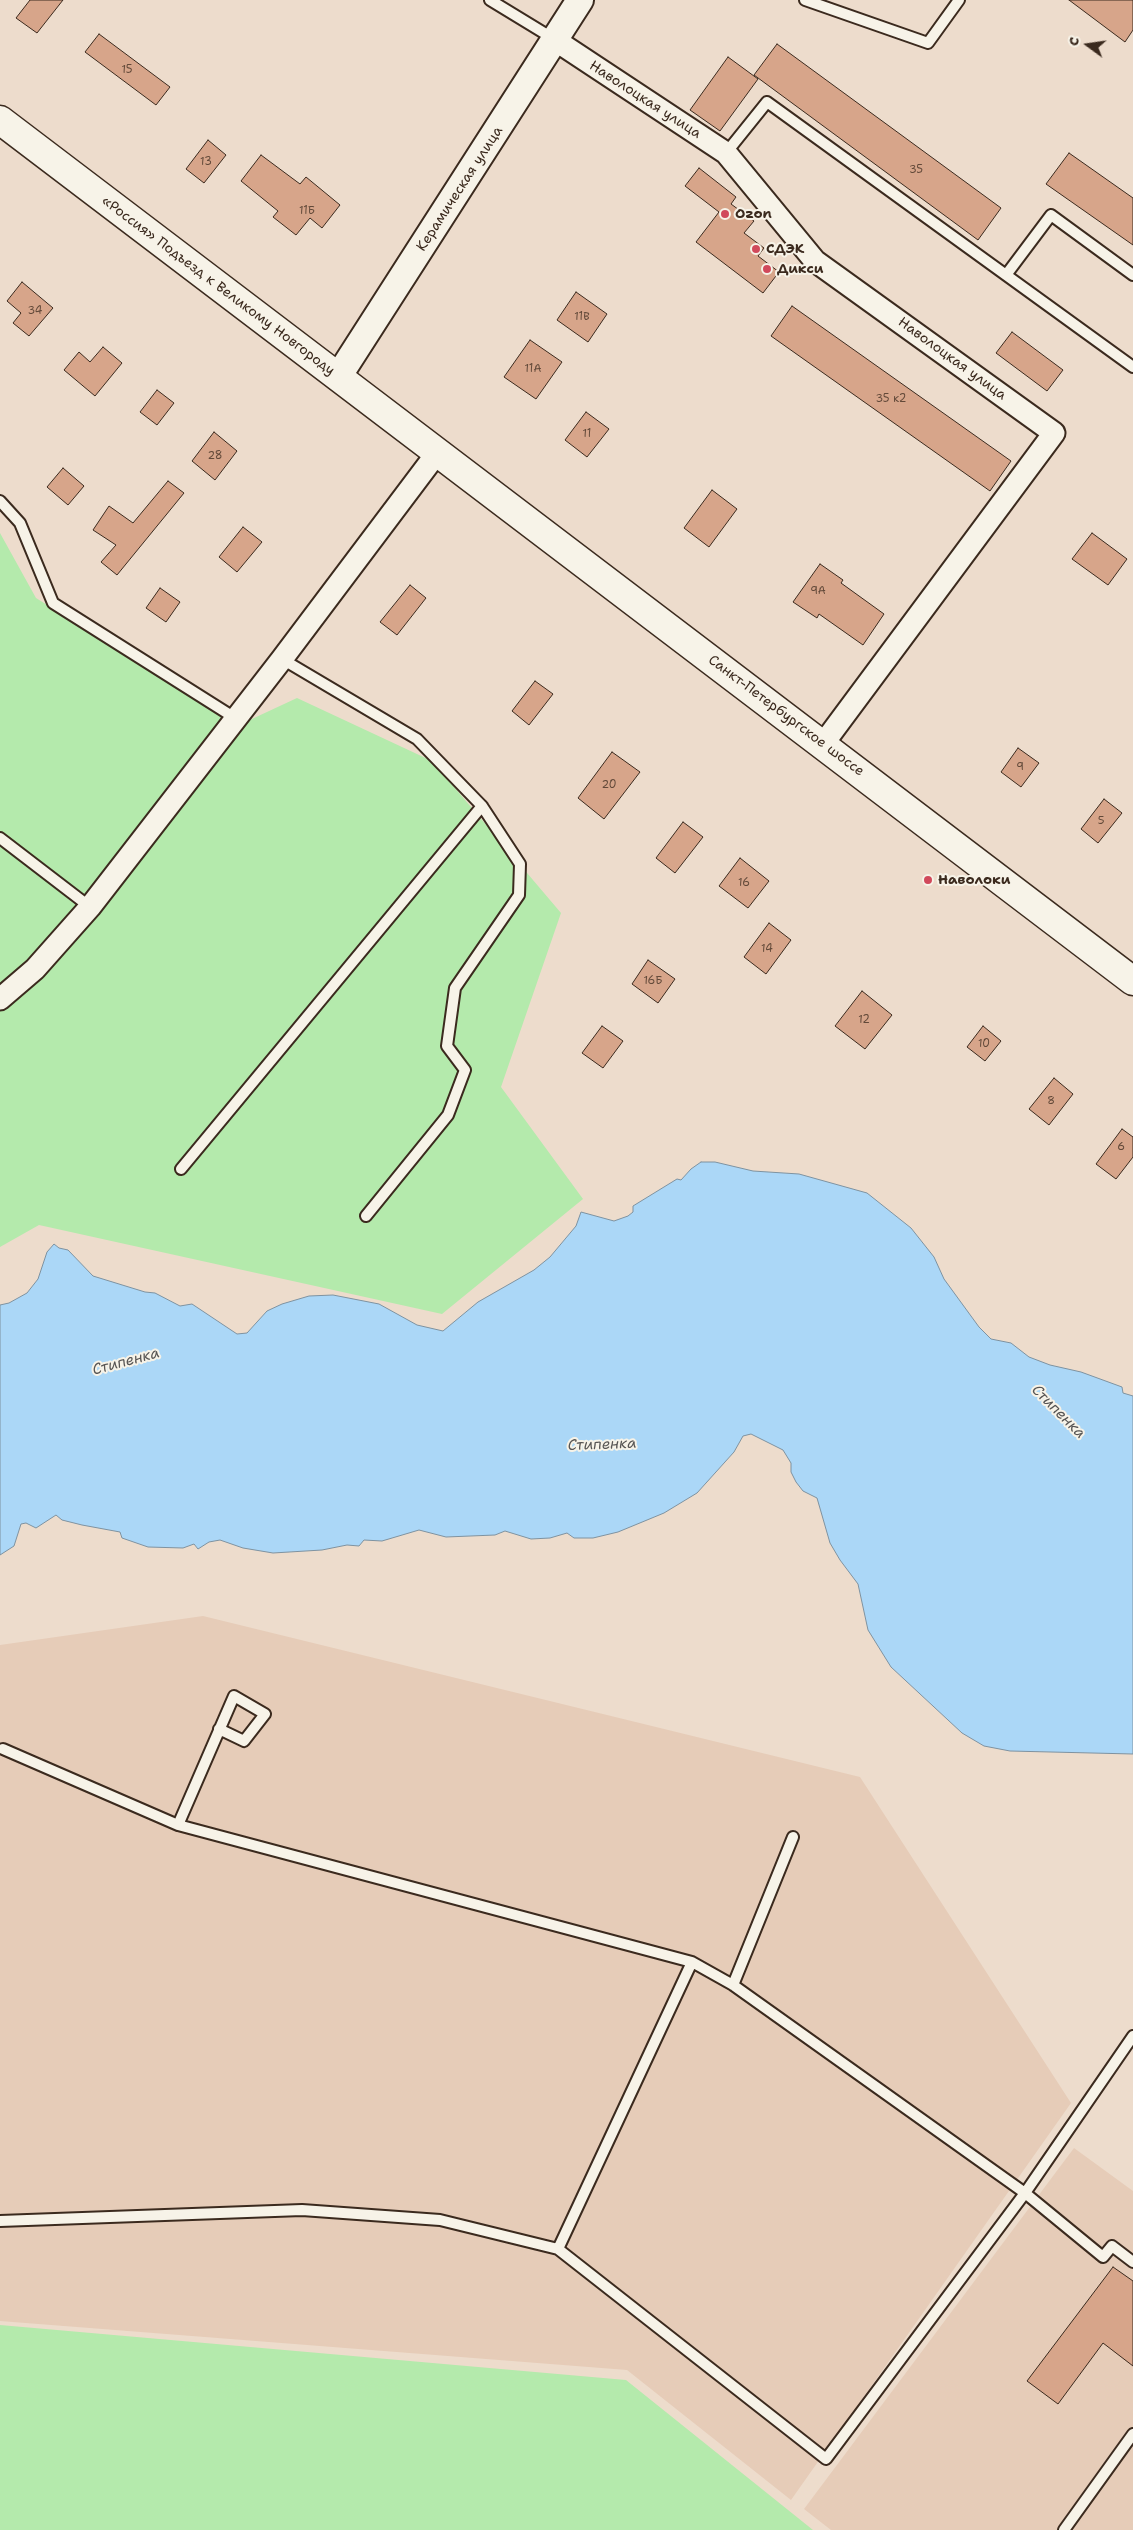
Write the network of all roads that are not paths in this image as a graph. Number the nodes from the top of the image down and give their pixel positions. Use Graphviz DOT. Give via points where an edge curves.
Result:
graph roads {
  1 [pos="490,0"];
  2 [pos="580,0"];
  3 [pos="805,0"];
  4 [pos="959,0"];
  5 [pos="555,40"];
  6 [pos="0,120"];
  7 [pos="726,152"];
  8 [pos="1006,275"];
  9 [pos="1133,275"];
  10 [pos="1133,367"];
  11 [pos="338,377"];
  12 [pos="437,453"];
  13 [pos="0,500"];
  14 [pos="282,659"];
  15 [pos="235,718"];
  16 [pos="823,744"];
  17 [pos="482,806"];
  18 [pos="0,838"];
  19 [pos="90,907"];
  20 [pos="1133,981"];
  21 [pos="0,999"];
  22 [pos="181,1169"];
  23 [pos="366,1216"];
  24 [pos="219,1729"];
  25 [pos="3,1749"];
  26 [pos="178,1825"];
  27 [pos="793,1837"];
  28 [pos="692,1962"];
  29 [pos="733,1985"];
  30 [pos="1133,2036"];
  31 [pos="1025,2193"];
  32 [pos="0,2221"];
  33 [pos="558,2249"];
  34 [pos="1133,2262"];
  35 [pos="1133,2434"];
  36 [pos="1065,2530"];
  1 -- 5 [label="lane"];
  2 -- 5 [label="street, Керамическая улица"];
  3 -- 4 [label="lane" via="928,43"];
  5 -- 7 [label="street, Наволоцкая улица"];
  5 -- 11 [label="street, Керамическая улица"];
  6 -- 11 [label="main road, «Россия» Подъезд к Великому Новгороду"];
  7 -- 8 [label="lane" via="767,102"];
  7 -- 16 [label="street, Наволоцкая улица" via="815,261 1054,433"];
  8 -- 9 [label="lane" via="1050,215"];
  8 -- 10 [label="lane"];
  11 -- 12 [label="main road, «Россия» Подъезд к Великому Новгороду"];
  12 -- 14 [label="street"];
  12 -- 16 [label="main road, Санкт-Петербургское шоссе"];
  13 -- 15 [label="lane" via="20,523 53,603"];
  14 -- 15 [label="street"];
  14 -- 17 [label="lane" via="418,739"];
  15 -- 19 [label="street"];
  16 -- 20 [label="main road, Санкт-Петербургское шоссе"];
  17 -- 22 [label="lane"];
  17 -- 23 [label="lane" via="520,864 519,896 455,988 447,1046 465,1070 448,1115"];
  18 -- 19 [label="lane"];
  19 -- 21 [label="street" via="35,969"];
  24 -- 24 [label="lane" via="244,1741 265,1714 234,1696"];
  24 -- 26 [label="lane"];
  25 -- 26 [label="lane"];
  26 -- 28 [label="lane"];
  27 -- 29 [label="lane"];
  28 -- 29 [label="lane"];
  28 -- 33 [label="lane"];
  29 -- 31 [label="lane"];
  30 -- 31 [label="lane"];
  31 -- 33 [label="lane" via="826,2459"];
  31 -- 34 [label="lane" via="1103,2257 1112,2246"];
  32 -- 33 [label="lane" via="302,2210 440,2220"];
  35 -- 36 [label="lane"];
}
